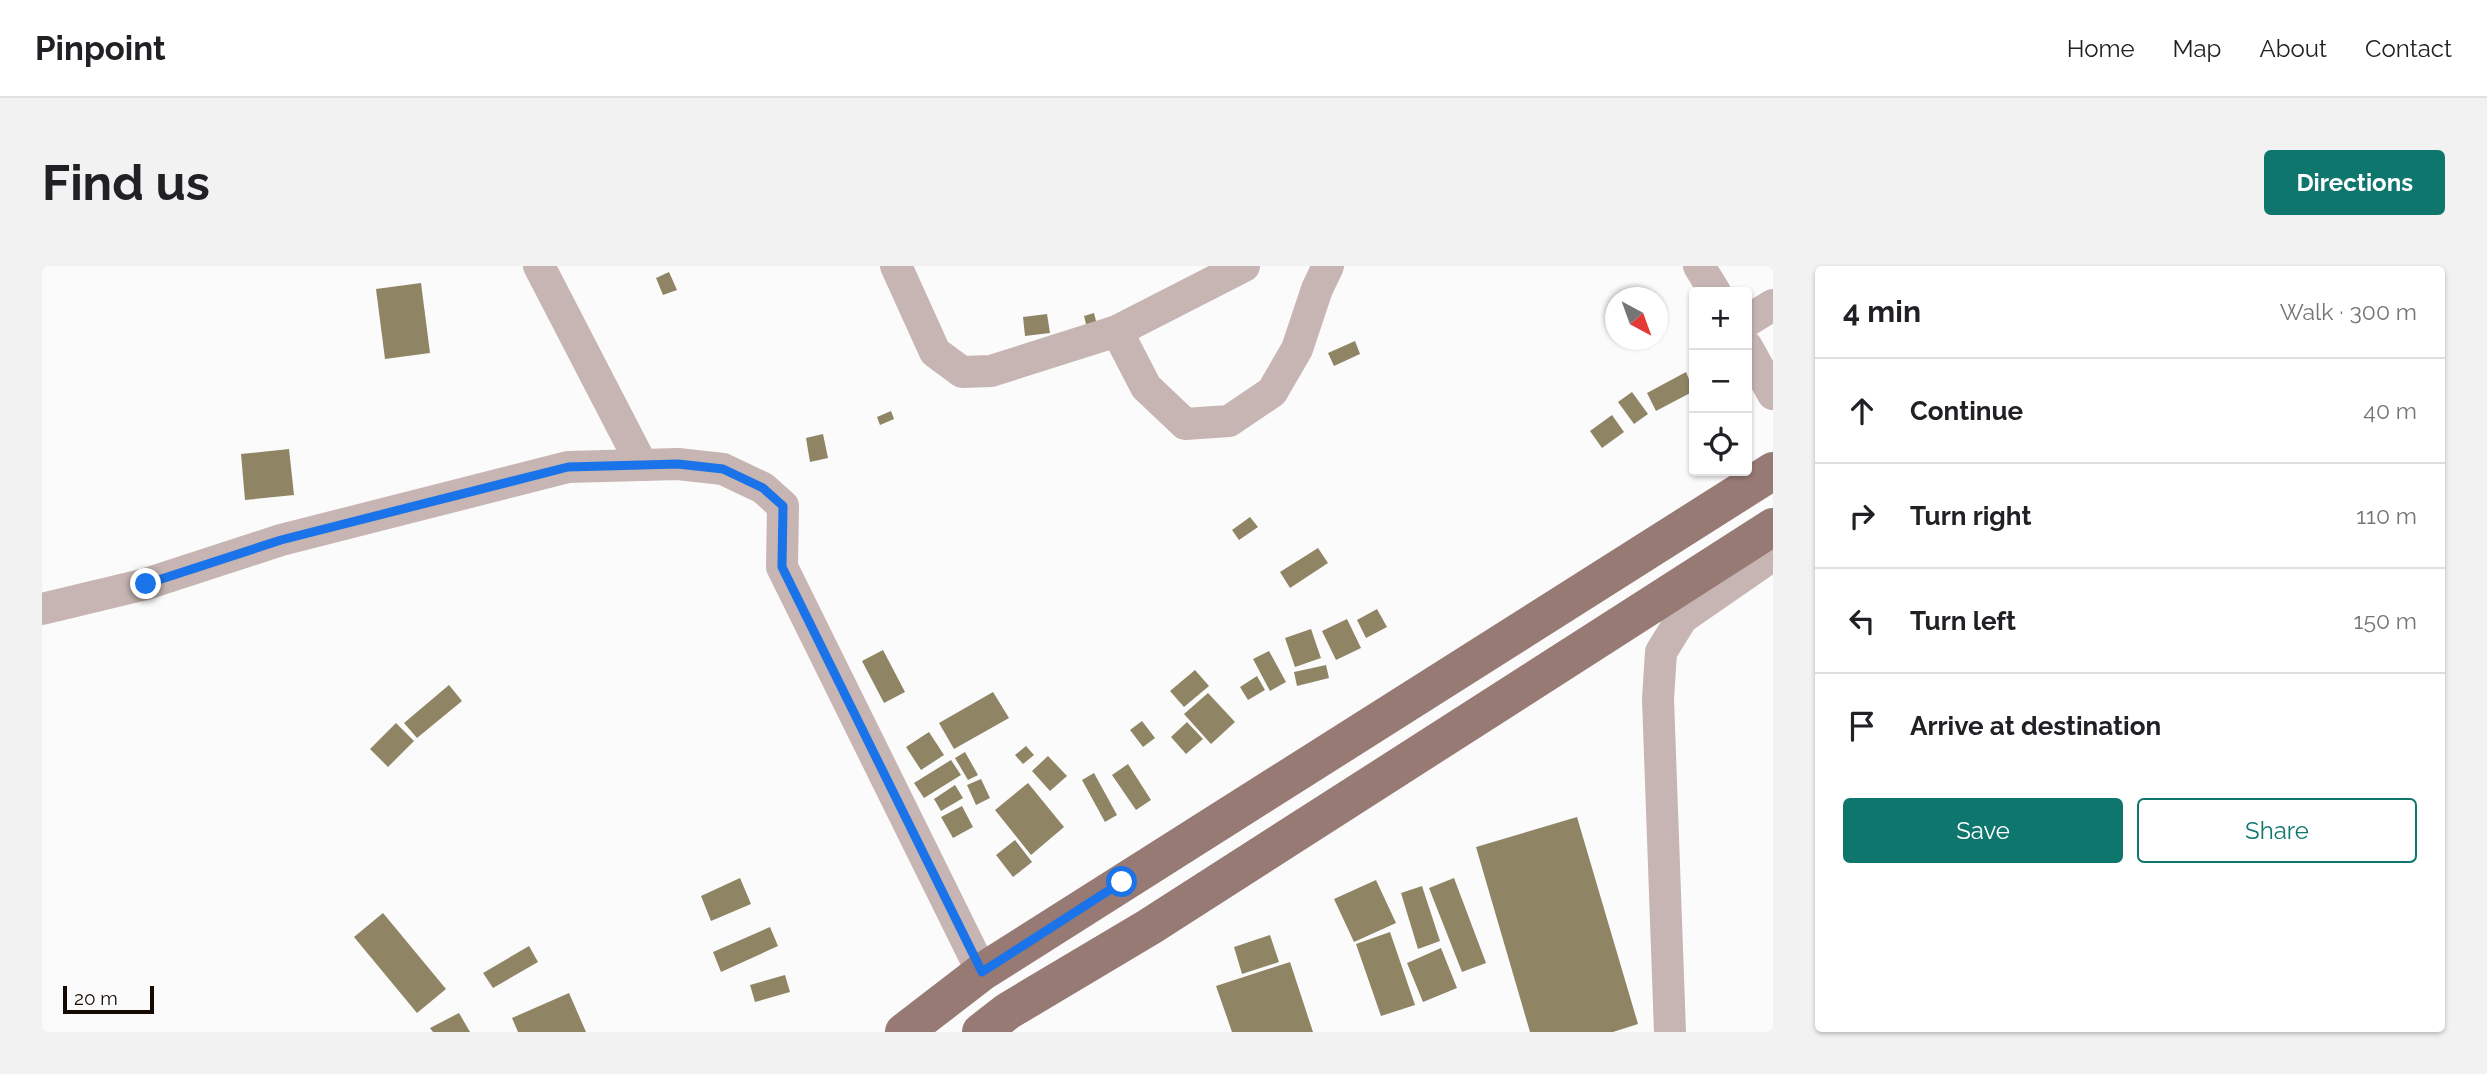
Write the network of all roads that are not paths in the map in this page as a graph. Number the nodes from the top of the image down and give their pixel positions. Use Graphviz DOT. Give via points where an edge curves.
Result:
graph roads {
  1 [pos="539,266"];
  2 [pos="896,266"];
  3 [pos="1244,266"];
  4 [pos="1328,266"];
  5 [pos="1699,266"];
  6 [pos="1712,287"];
  7 [pos="1773,305"];
  8 [pos="1752,318"];
  9 [pos="1117,331"];
  10 [pos="1749,350"];
  11 [pos="1773,394"];
  12 [pos="642,465"];
  13 [pos="1773,471"];
  14 [pos="1773,527"];
  15 [pos="1773,555"];
  16 [pos="42,609"];
  17 [pos="982,972"];
  18 [pos="904,1032"];
  19 [pos="981,1032"];
  20 [pos="1670,1032"];
  1 -- 12 [label="street"];
  2 -- 9 [label="street" via="935,352 962,372 991,371"];
  3 -- 9 [label="street"];
  4 -- 9 [label="street" via="1297,349 1272,392 1229,421 1185,424 1146,387"];
  5 -- 6 [label="street"];
  7 -- 8 [label="street"];
  10 -- 11 [label="street"];
  12 -- 16 [label="street" via="568,467 281,540 146,584"];
  12 -- 17 [label="street" via="723,469 763,488 783,506 782,567"];
  13 -- 17 [label="main road"];
  14 -- 19 [label="main road"];
  15 -- 20 [label="street" via="1682,618 1661,652 1658,699"];
  17 -- 18 [label="main road"];
}
